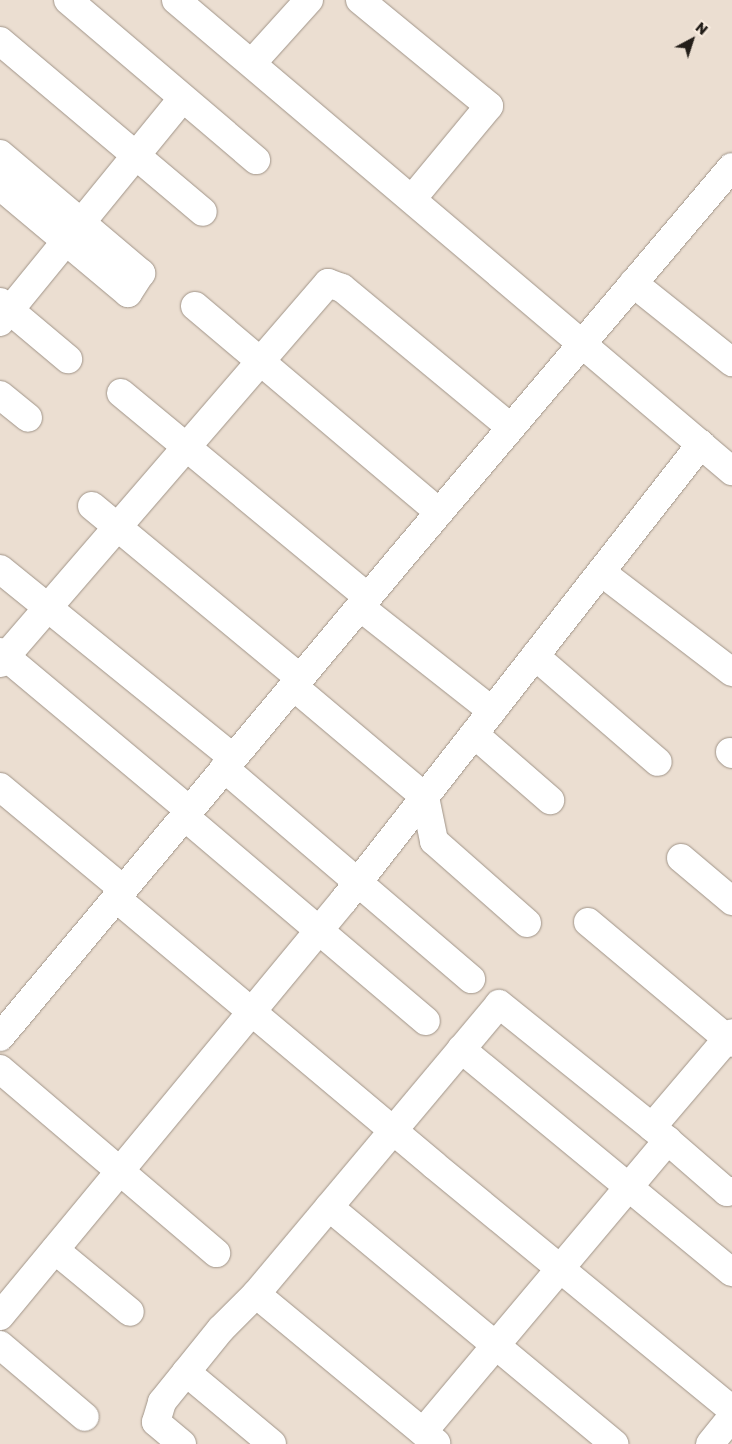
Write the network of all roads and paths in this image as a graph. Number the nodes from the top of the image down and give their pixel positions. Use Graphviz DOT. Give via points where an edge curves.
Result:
graph roads {
  1 [pos="68,0"];
  2 [pos="176,0"];
  3 [pos="309,0"];
  4 [pos="360,0"];
  5 [pos="0,41"];
  6 [pos="252,63"];
  7 [pos="183,98"];
  8 [pos="0,154"];
  9 [pos="136,156"];
  10 [pos="256,160"];
  11 [pos="732,167"];
  12 [pos="0,186"];
  13 [pos="413,198"];
  14 [pos="203,212"];
  15 [pos="74,232"];
  16 [pos="633,283"];
  17 [pos="194,306"];
  18 [pos="3,311"];
  19 [pos="583,342"];
  20 [pos="68,359"];
  21 [pos="259,360"];
  22 [pos="732,362"];
  23 [pos="122,393"];
  24 [pos="0,395"];
  25 [pos="28,418"];
  26 [pos="511,428"];
  27 [pos="701,444"];
  28 [pos="186,446"];
  29 [pos="732,471"];
  30 [pos="92,506"];
  31 [pos="439,512"];
  32 [pos="117,527"];
  33 [pos="0,569"];
  34 [pos="601,572"];
  35 [pos="364,602"];
  36 [pos="47,608"];
  37 [pos="535,656"];
  38 [pos="2,657"];
  39 [pos="732,672"];
  40 [pos="297,682"];
  41 [pos="492,711"];
  42 [pos="474,734"];
  43 [pos="658,762"];
  44 [pos="228,763"];
  45 [pos="0,788"];
  46 [pos="425,797"];
  47 [pos="550,800"];
  48 [pos="186,813"];
  49 [pos="681,858"];
  50 [pos="358,882"];
  51 [pos="120,894"];
  52 [pos="732,901"];
  53 [pos="588,922"];
  54 [pos="527,923"];
  55 [pos="319,930"];
  56 [pos="471,979"];
  57 [pos="252,1012"];
  58 [pos="426,1021"];
  59 [pos="0,1037"];
  60 [pos="730,1038"];
  61 [pos="461,1049"];
  62 [pos="0,1069"];
  63 [pos="393,1130"];
  64 [pos="660,1134"];
  65 [pos="120,1171"];
  66 [pos="628,1187"];
  67 [pos="732,1192"];
  68 [pos="329,1207"];
  69 [pos="55,1250"];
  70 [pos="216,1253"];
  71 [pos="560,1268"];
  72 [pos="732,1272"];
  73 [pos="256,1294"];
  74 [pos="130,1312"];
  75 [pos="0,1316"];
  76 [pos="0,1345"];
  77 [pos="495,1345"];
  78 [pos="186,1372"];
  79 [pos="732,1410"];
  80 [pos="85,1417"];
  81 [pos="732,1417"];
  82 [pos="430,1438"];
  83 [pos="182,1444"];
  84 [pos="272,1444"];
  85 [pos="614,1444"];
  86 [pos="710,1444"];
  1 -- 7 [label="street"];
  2 -- 6 [label="street"];
  3 -- 6 [label="street"];
  4 -- 13 [label="street" via="489,106"];
  5 -- 9 [label="street"];
  6 -- 13 [label="street"];
  7 -- 9 [label="street"];
  7 -- 10 [label="street"];
  8 -- 15 [label="street"];
  9 -- 14 [label="street"];
  9 -- 15 [label="street"];
  11 -- 16 [label="street"];
  12 -- 15 [label="street"];
  13 -- 19 [label="street"];
  15 -- 18 [label="street"];
  16 -- 19 [label="street"];
  16 -- 22 [label="street"];
  17 -- 21 [label="street"];
  18 -- 20 [label="street"];
  19 -- 26 [label="street"];
  19 -- 27 [label="street"];
  21 -- 26 [label="street" via="323,286 332,282"];
  21 -- 28 [label="street"];
  21 -- 31 [label="street"];
  23 -- 28 [label="street"];
  24 -- 25 [label="street"];
  26 -- 31 [label="street"];
  27 -- 29 [label="street"];
  27 -- 34 [label="street"];
  28 -- 32 [label="street"];
  28 -- 35 [label="street"];
  30 -- 32 [label="street"];
  31 -- 35 [label="street"];
  32 -- 36 [label="street"];
  32 -- 40 [label="street"];
  33 -- 36 [label="street"];
  34 -- 37 [label="street"];
  34 -- 39 [label="street"];
  35 -- 40 [label="street"];
  35 -- 41 [label="street"];
  36 -- 38 [label="street"];
  36 -- 44 [label="street"];
  37 -- 41 [label="street"];
  37 -- 43 [label="street"];
  38 -- 48 [label="street"];
  40 -- 44 [label="street"];
  40 -- 46 [label="street"];
  41 -- 42 [label="street"];
  42 -- 46 [label="street"];
  42 -- 47 [label="street"];
  44 -- 48 [label="street"];
  44 -- 50 [label="street"];
  45 -- 51 [label="street"];
  46 -- 50 [label="street"];
  46 -- 54 [label="street" via="434,841"];
  48 -- 51 [label="street"];
  48 -- 55 [label="street"];
  49 -- 52 [label="street"];
  50 -- 55 [label="street"];
  50 -- 56 [label="street"];
  51 -- 57 [label="street"];
  51 -- 59 [label="street"];
  53 -- 60 [label="street"];
  55 -- 57 [label="street"];
  55 -- 58 [label="street"];
  57 -- 63 [label="street"];
  57 -- 65 [label="street"];
  60 -- 64 [label="street"];
  61 -- 63 [label="street"];
  61 -- 64 [label="street" via="499,1004"];
  61 -- 66 [label="street"];
  62 -- 65 [label="street"];
  63 -- 68 [label="street"];
  63 -- 71 [label="street"];
  64 -- 66 [label="street"];
  64 -- 67 [label="street" via="727,1192"];
  65 -- 69 [label="street"];
  65 -- 70 [label="street"];
  66 -- 71 [label="street"];
  66 -- 72 [label="street"];
  68 -- 73 [label="street"];
  68 -- 77 [label="street"];
  69 -- 74 [label="street"];
  69 -- 75 [label="street"];
  71 -- 77 [label="street"];
  71 -- 79 [label="street"];
  73 -- 78 [label="street" via="221,1329"];
  73 -- 82 [label="street"];
  76 -- 80 [label="street"];
  77 -- 82 [label="street"];
  77 -- 85 [label="street"];
  78 -- 83 [label="street" via="162,1402 156,1422"];
  78 -- 84 [label="street"];
  81 -- 86 [label="street"];
}
